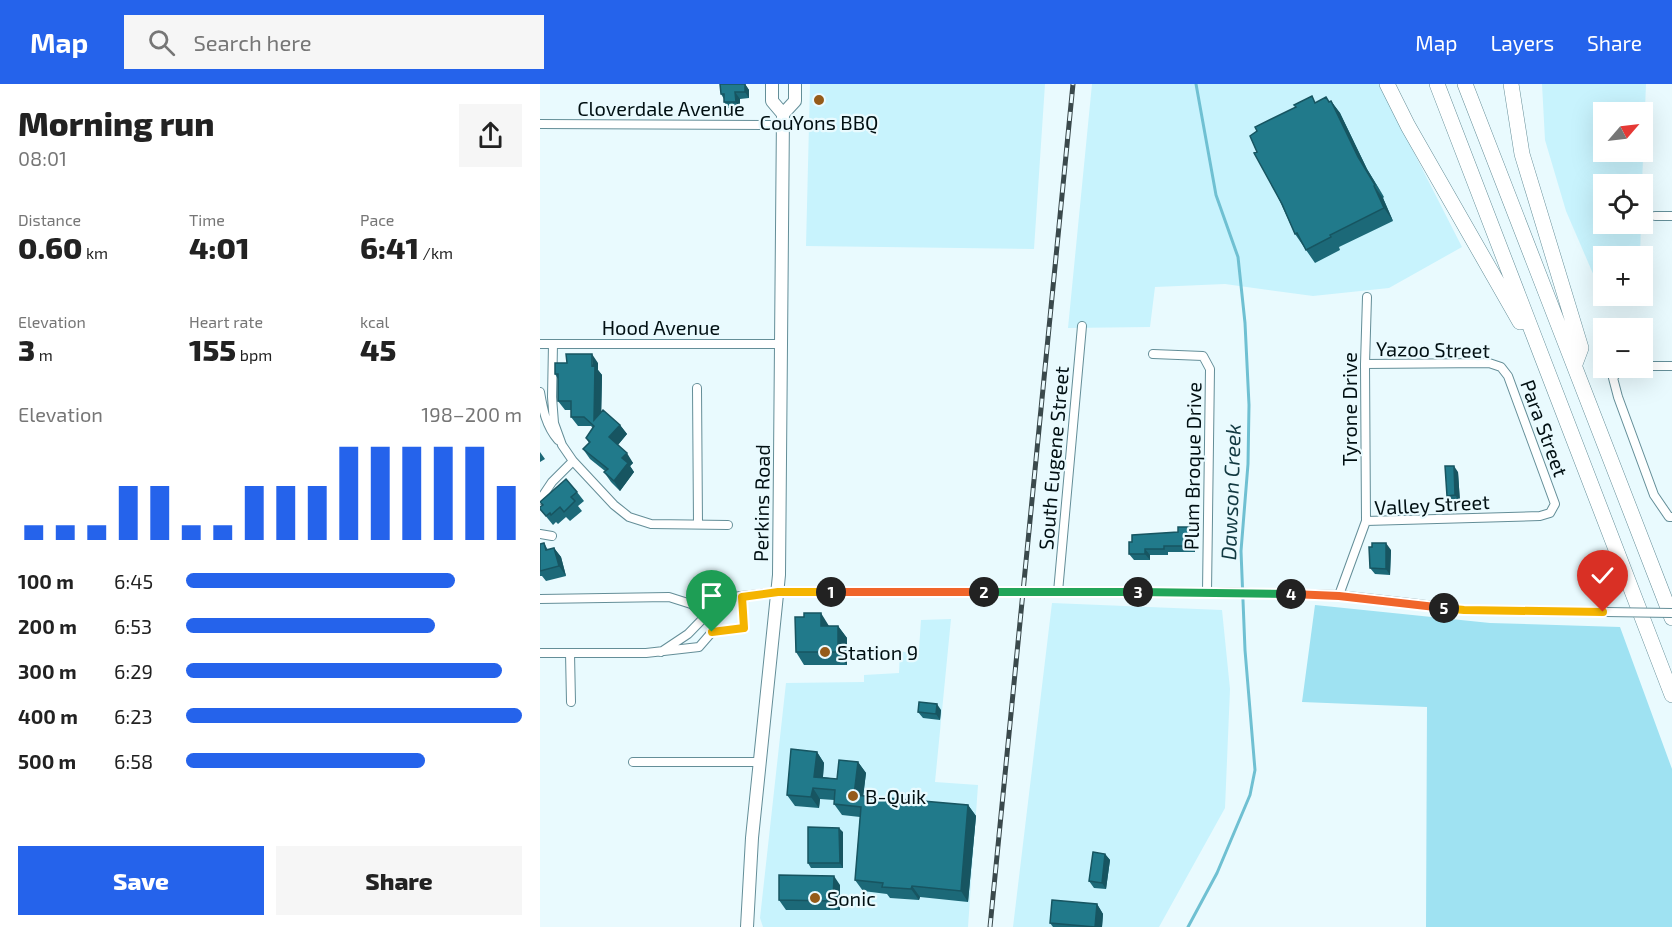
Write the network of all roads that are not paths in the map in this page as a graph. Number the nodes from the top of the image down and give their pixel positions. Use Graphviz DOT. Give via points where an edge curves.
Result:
graph roads {
  1 [pos="772,84"];
  2 [pos="795,84"];
  3 [pos="1387,84"];
  4 [pos="1437,84"];
  5 [pos="1466,84"];
  6 [pos="1511,84"];
  7 [pos="783,120"];
  8 [pos="540,124"];
  9 [pos="1655,216"];
  10 [pos="1672,216"];
  11 [pos="1367,297"];
  12 [pos="1082,326"];
  13 [pos="540,344"];
  14 [pos="552,344"];
  15 [pos="781,344"];
  16 [pos="1153,354"];
  17 [pos="1365,364"];
  18 [pos="1544,364"];
  19 [pos="1575,364"];
  20 [pos="1653,366"];
  21 [pos="1672,366"];
  22 [pos="1501,367"];
  23 [pos="1613,378"];
  24 [pos="697,388"];
  25 [pos="540,392"];
  26 [pos="562,445"];
  27 [pos="573,461"];
  28 [pos="540,500"];
  29 [pos="1555,504"];
  30 [pos="1672,517"];
  31 [pos="1366,521"];
  32 [pos="698,524"];
  33 [pos="728,525"];
  34 [pos="540,534"];
  35 [pos="552,536"];
  36 [pos="778,592"];
  37 [pos="1058,592"];
  38 [pos="1208,592"];
  39 [pos="1339,596"];
  40 [pos="742,597"];
  41 [pos="540,599"];
  42 [pos="1672,613"];
  43 [pos="706,614"];
  44 [pos="1672,618"];
  45 [pos="661,652"];
  46 [pos="540,653"];
  47 [pos="570,653"];
  48 [pos="1672,695"];
  49 [pos="571,702"];
  50 [pos="633,762"];
  51 [pos="760,762"];
  52 [pos="747,927"];
  1 -- 7 [label="main road, Perkins Road" via="772,101"];
  2 -- 7 [label="main road, Perkins Road" via="795,101"];
  3 -- 18 [label="highway"];
  4 -- 18 [label="highway"];
  5 -- 19 [label="highway"];
  6 -- 19 [label="highway" via="1522,154 1581,348"];
  7 -- 8 [label="street, Cloverdale Avenue"];
  7 -- 15 [label="main road, Perkins Road"];
  9 -- 10 [label="street"];
  11 -- 17 [label="street, Tyrone Drive"];
  12 -- 37 [label="street, South Eugene Street"];
  13 -- 14 [label="street, Hood Avenue"];
  14 -- 15 [label="street, Hood Avenue"];
  14 -- 26 [label="street" via="552,406"];
  15 -- 36 [label="main road, Perkins Road"];
  16 -- 38 [label="street, Plum Broque Drive" via="1203,356 1210,369"];
  17 -- 22 [label="street, Yazoo Street" via="1489,363"];
  17 -- 31 [label="street, Tyrone Drive"];
  18 -- 48 [label="highway"];
  19 -- 44 [label="highway"];
  20 -- 21 [label="street"];
  22 -- 29 [label="street, Para Street" via="1508,376"];
  23 -- 30 [label="street" via="1654,495"];
  24 -- 32 [label="street"];
  25 -- 26 [label="street" via="550,430"];
  26 -- 27 [label="street"];
  27 -- 28 [label="street"];
  27 -- 32 [label="street" via="628,517 651,524"];
  29 -- 31 [label="street, Valley Street" via="1550,513 1540,516"];
  31 -- 39 [label="street, Valley Street"];
  32 -- 33 [label="street"];
  34 -- 35 [label="street"];
  36 -- 37 [label="street"];
  36 -- 40 [label="street"];
  36 -- 51 [label="main road, Perkins Road"];
  37 -- 38 [label="street"];
  38 -- 39 [label="street"];
  39 -- 42 [label="street, bridge" via="1464,610"];
  40 -- 43 [label="street" via="723,598"];
  40 -- 45 [label="street" via="744,628 712,632 699,646"];
  41 -- 43 [label="street" via="669,597"];
  43 -- 45 [label="street" via="688,634"];
  45 -- 47 [label="street"];
  46 -- 47 [label="street"];
  47 -- 49 [label="street"];
  50 -- 51 [label="street"];
  51 -- 52 [label="main road, Perkins Road"];
}
